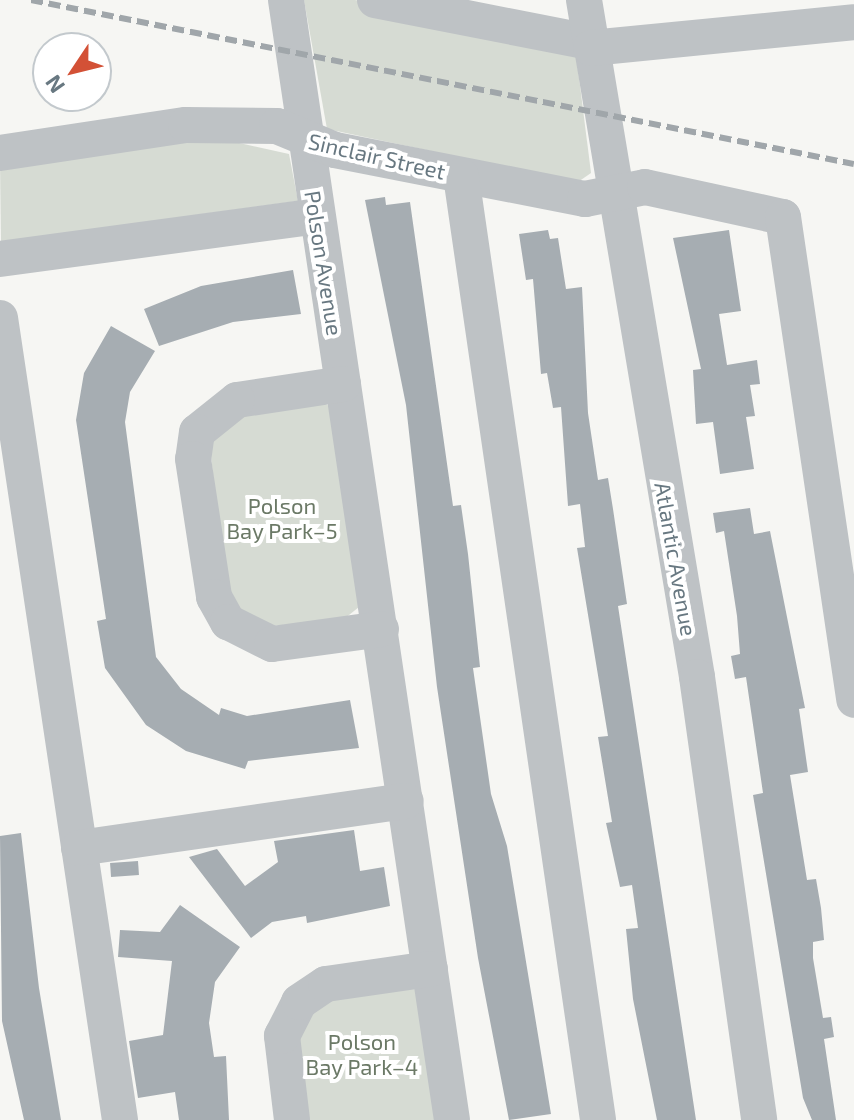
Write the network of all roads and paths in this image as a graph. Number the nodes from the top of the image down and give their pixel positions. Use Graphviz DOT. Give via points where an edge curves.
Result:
graph roads {
  1 [pos="286,0"];
  2 [pos="375,0"];
  3 [pos="584,0"];
  4 [pos="435,6"];
  5 [pos="750,16"];
  6 [pos="854,22"];
  7 [pos="590,45"];
  8 [pos="305,141"];
  9 [pos="0,153"];
  10 [pos="461,176"];
  11 [pos="612,194"];
  12 [pos="317,216"];
  13 [pos="0,259"];
  14 [pos="0,318"];
  15 [pos="343,384"];
  16 [pos="381,629"];
  17 [pos="854,700"];
  18 [pos="406,801"];
  19 [pos="79,848"];
  20 [pos="430,969"];
  21 [pos="120,1120"];
  22 [pos="292,1120"];
  23 [pos="452,1120"];
  24 [pos="598,1120"];
  25 [pos="759,1120"];
  1 -- 8 [label="street, Polson Avenue"];
  2 -- 4 [label="street"];
  3 -- 7 [label="street, Atlantic Avenue"];
  4 -- 7 [label="street"];
  5 -- 6 [label="street"];
  5 -- 7 [label="street"];
  7 -- 11 [label="street, Atlantic Avenue"];
  8 -- 9 [label="street, Sinclair Street" via="277,126 186,125"];
  8 -- 10 [label="street, Sinclair Street"];
  8 -- 12 [label="street, Polson Avenue"];
  10 -- 11 [label="street, Sinclair Street" via="585,199"];
  10 -- 24 [label="street"];
  11 -- 17 [label="street, Sinclair Street" via="645,187 783,217"];
  11 -- 25 [label="street, Atlantic Avenue" via="697,677"];
  12 -- 13 [label="street"];
  12 -- 15 [label="street, Polson Avenue"];
  14 -- 19 [label="street"];
  15 -- 16 [label="street, Polson Avenue"];
  15 -- 16 [label="street" via="237,400 197,432 193,459 214,597 228,622 272,644"];
  16 -- 18 [label="street, Polson Avenue"];
  18 -- 19 [label="street"];
  18 -- 20 [label="street, Polson Avenue"];
  19 -- 21 [label="street"];
  20 -- 22 [label="street" via="326,984 299,1002 281,1049"];
  20 -- 23 [label="street, Polson Avenue"];
}
